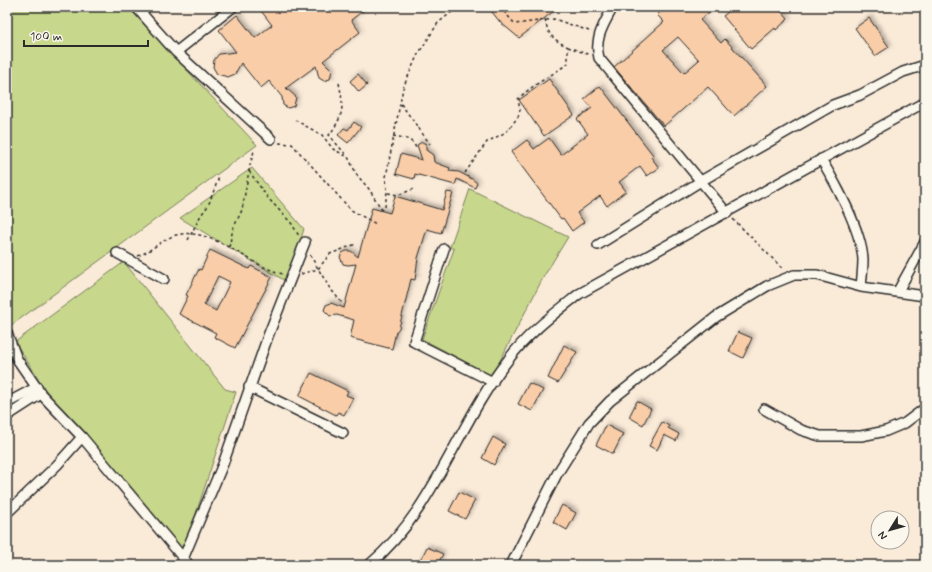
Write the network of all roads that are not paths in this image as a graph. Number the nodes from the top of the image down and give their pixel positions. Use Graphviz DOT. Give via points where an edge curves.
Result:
graph roads {
  1 [pos="136,7"];
  2 [pos="233,7"];
  3 [pos="613,7"];
  4 [pos="176,52"];
  5 [pos="925,65"];
  6 [pos="925,102"];
  7 [pos="270,139"];
  8 [pos="821,159"];
  9 [pos="701,181"];
  10 [pos="727,213"];
  11 [pos="925,242"];
  12 [pos="304,243"];
  13 [pos="598,245"];
  14 [pos="444,249"];
  15 [pos="118,253"];
  16 [pos="164,279"];
  17 [pos="861,286"];
  18 [pos="898,291"];
  19 [pos="925,296"];
  20 [pos="7,333"];
  21 [pos="493,382"];
  22 [pos="249,387"];
  23 [pos="39,390"];
  24 [pos="7,403"];
  25 [pos="764,408"];
  26 [pos="925,408"];
  27 [pos="8,414"];
  28 [pos="343,433"];
  29 [pos="82,437"];
  30 [pos="7,513"];
  31 [pos="186,562"];
  32 [pos="369,565"];
  33 [pos="511,565"];
  1 -- 4 [label="street"];
  2 -- 4 [label="street"];
  3 -- 9 [label="street" via="598,35 599,58"];
  4 -- 7 [label="street"];
  5 -- 9 [label="street" via="903,72 860,95 833,105"];
  6 -- 8 [label="street"];
  8 -- 10 [label="street"];
  8 -- 17 [label="street" via="852,220 863,258"];
  9 -- 10 [label="street"];
  9 -- 13 [label="street"];
  10 -- 21 [label="street" via="579,294 529,336 508,359"];
  11 -- 18 [label="street"];
  12 -- 22 [label="street"];
  14 -- 21 [label="street" via="414,342"];
  15 -- 16 [label="street"];
  17 -- 18 [label="street"];
  17 -- 33 [label="street" via="817,275 791,276 767,286 716,317 610,401 589,423 557,474"];
  18 -- 19 [label="street"];
  20 -- 23 [label="street" via="17,358"];
  21 -- 32 [label="street" via="423,504 402,534"];
  22 -- 28 [label="street"];
  22 -- 31 [label="street"];
  23 -- 24 [label="street"];
  23 -- 27 [label="street"];
  23 -- 29 [label="street"];
  25 -- 26 [label="street" via="801,430 820,436 861,436 886,431 905,423"];
  29 -- 30 [label="street"];
  29 -- 31 [label="street"];
}
